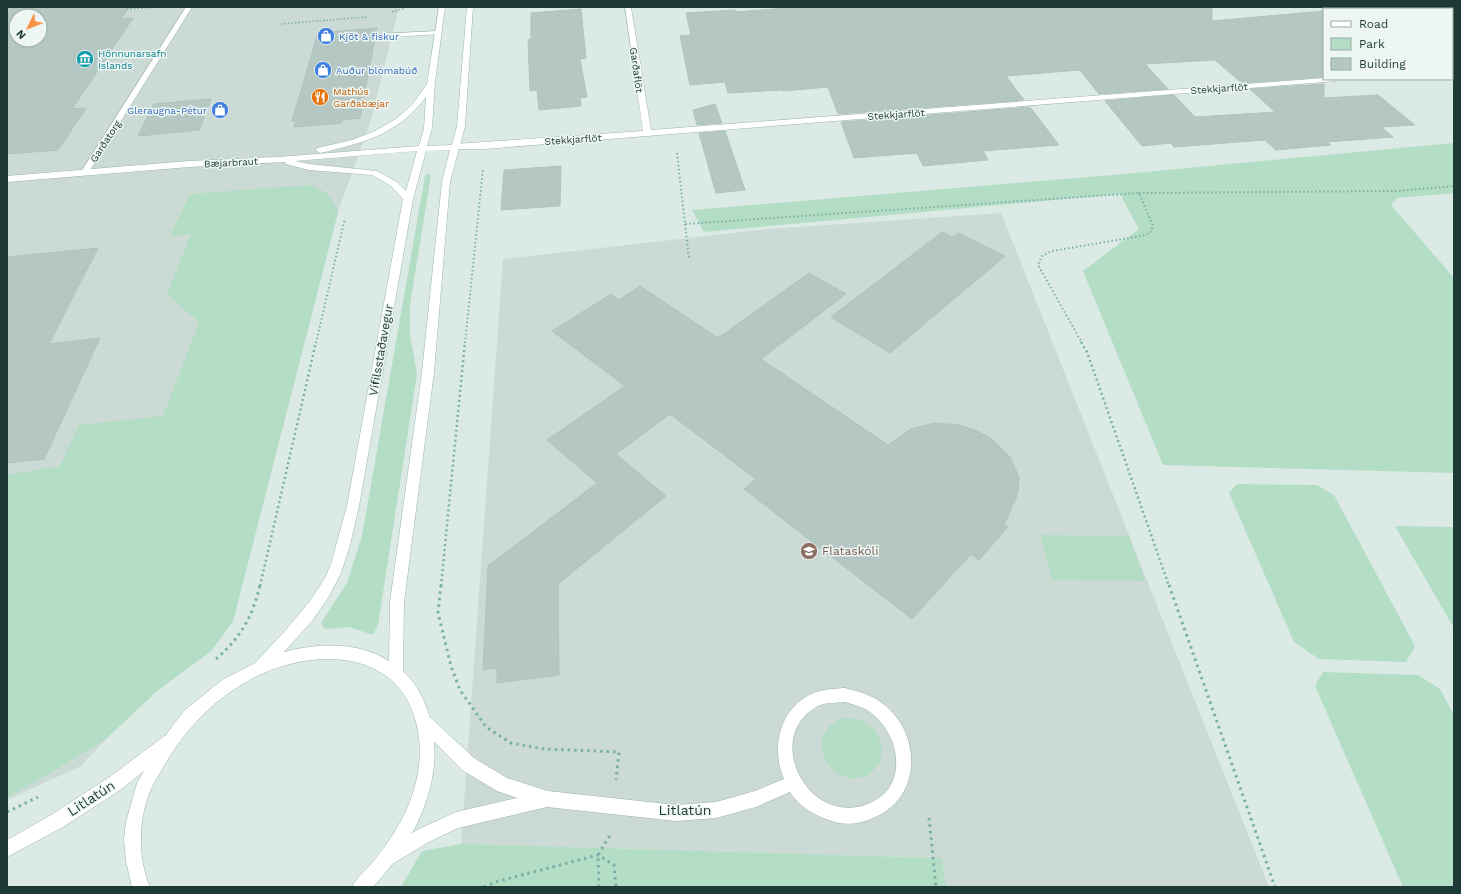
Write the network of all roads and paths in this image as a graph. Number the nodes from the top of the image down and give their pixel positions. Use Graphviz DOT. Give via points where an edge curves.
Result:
graph roads {
  1 [pos="159,7"];
  2 [pos="189,7"];
  3 [pos="442,7"];
  4 [pos="470,7"];
  5 [pos="628,7"];
  6 [pos="127,9"];
  7 [pos="370,17"];
  8 [pos="281,24"];
  9 [pos="438,32"];
  10 [pos="379,36"];
  11 [pos="1324,80"];
  12 [pos="432,82"];
  13 [pos="674,131"];
  14 [pos="647,133"];
  15 [pos="455,147"];
  16 [pos="422,148"];
  17 [pos="278,160"];
  18 [pos="483,165"];
  19 [pos="85,172"];
  20 [pos="7,179"];
  21 [pos="1454,186"];
  22 [pos="1139,193"];
  23 [pos="408,199"];
  24 [pos="345,218"];
  25 [pos="685,224"];
  26 [pos="689,258"];
  27 [pos="215,659"];
  28 [pos="260,667"];
  29 [pos="396,674"];
  30 [pos="426,723"];
  31 [pos="170,740"];
  32 [pos="616,780"];
  33 [pos="794,783"];
  34 [pos="40,796"];
  35 [pos="548,799"];
  36 [pos="7,812"];
  37 [pos="929,818"];
  38 [pos="610,835"];
  39 [pos="7,849"];
  40 [pos="598,855"];
  41 [pos="387,859"];
  42 [pos="141,887"];
  43 [pos="362,887"];
  44 [pos="484,887"];
  45 [pos="599,887"];
  46 [pos="616,887"];
  47 [pos="936,887"];
  48 [pos="1275,887"];
  1 -- 6 [label="path"];
  2 -- 19 [label="main road, Garðatorg"];
  3 -- 9 [label="main road, Vífilsstaðavegur"];
  4 -- 15 [label="main road" via="461,126"];
  5 -- 14 [label="main road, Garðaflöt"];
  7 -- 8 [label="path"];
  9 -- 10 [label="main road"];
  9 -- 12 [label="main road, Vífilsstaðavegur"];
  11 -- 13 [label="main road, Stekkjarflöt"];
  12 -- 16 [label="main road, Vífilsstaðavegur" via="428,128"];
  12 -- 17 [label="main road" via="408,114 384,130 351,142"];
  13 -- 14 [label="main road, Stekkjarflöt"];
  13 -- 25 [label="path"];
  14 -- 15 [label="main road, Stekkjarflöt"];
  15 -- 16 [label="main road, Bæjarbraut"];
  15 -- 29 [label="main road" via="446,182 428,372 397,602"];
  16 -- 17 [label="main road, Bæjarbraut"];
  16 -- 23 [label="main road, Vífilsstaðavegur"];
  17 -- 19 [label="main road, Bæjarbraut"];
  17 -- 23 [label="main road" via="309,167 374,173 394,184"];
  18 -- 32 [label="path" via="438,613 451,666 460,690 486,727 511,743 544,749 618,752"];
  19 -- 20 [label="main road, Bæjarbraut"];
  21 -- 22 [label="path" via="1397,191"];
  22 -- 25 [label="path"];
  22 -- 48 [label="path" via="1153,226 1150,232 1142,236 1052,251 1042,256 1038,265 1087,352"];
  23 -- 28 [label="main road, Vífilsstaðavegur" via="344,546 330,582 308,615"];
  24 -- 27 [label="path" via="257,597 250,620 238,639"];
  25 -- 26 [label="path"];
  28 -- 29 [label="main road, Vífilsstaðavegur" via="298,654 335,652 368,658"];
  28 -- 31 [label="main road, Vífilsstaðavegur" via="227,686 196,710"];
  29 -- 30 [label="main road, Vífilsstaðavegur" via="414,696"];
  30 -- 35 [label="main road, Litlatún" via="468,764 503,785"];
  30 -- 41 [label="main road, Vífilsstaðavegur" via="428,755 423,788 409,824"];
  31 -- 39 [label="main road, Litlatún" via="116,782 57,821"];
  31 -- 42 [label="main road, Vífilsstaðavegur" via="144,784 133,832 136,877"];
  33 -- 33 [label="main road" via="804,797 818,808 834,814 852,816 868,813 882,806 894,794 901,780 904,764 897,732 887,718 861,699 846,695 828,696 812,702 798,713 789,728 784,746 786,764"];
  33 -- 35 [label="main road, Litlatún" via="756,799 716,810 676,813"];
  34 -- 36 [label="path"];
  35 -- 41 [label="main road, Litlatún" via="456,820 423,836"];
  37 -- 47 [label="path"];
  38 -- 40 [label="path"];
  40 -- 44 [label="path"];
  40 -- 45 [label="path"];
  40 -- 46 [label="path" via="614,865"];
  41 -- 43 [label="main road, Vífilsstaðavegur"];
}
